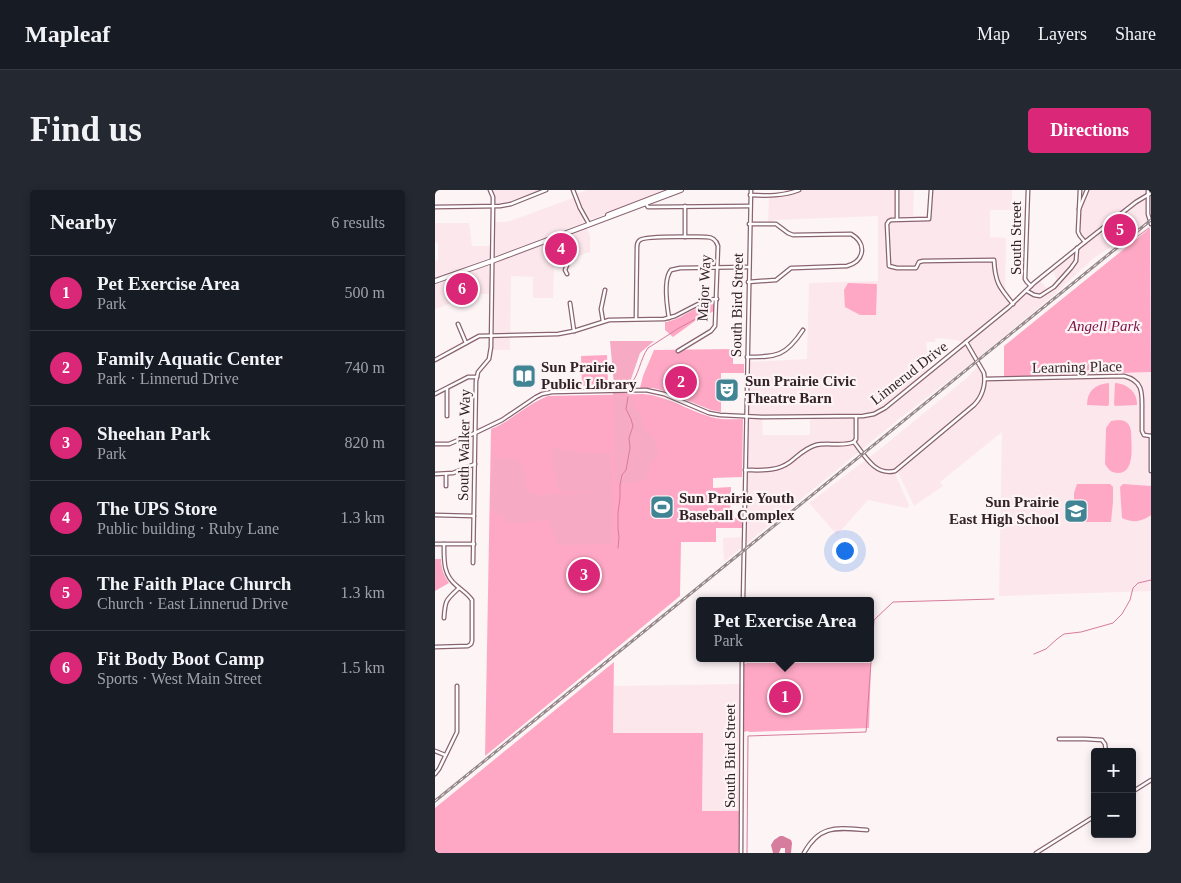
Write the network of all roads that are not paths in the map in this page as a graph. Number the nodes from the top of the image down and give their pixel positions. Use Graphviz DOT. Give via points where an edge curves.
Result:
graph roads {
  1 [pos="490,190"];
  2 [pos="544,190"];
  3 [pos="573,190"];
  4 [pos="673,190"];
  5 [pos="681,190"];
  6 [pos="751,190"];
  7 [pos="799,190"];
  8 [pos="897,190"];
  9 [pos="931,190"];
  10 [pos="1028,190"];
  11 [pos="1079,190"];
  12 [pos="1087,190"];
  13 [pos="1149,190"];
  14 [pos="1150,194"];
  15 [pos="750,195"];
  16 [pos="659,203"];
  17 [pos="646,204"];
  18 [pos="435,206"];
  19 [pos="493,206"];
  20 [pos="685,206"];
  21 [pos="750,206"];
  22 [pos="660,207"];
  23 [pos="1079,211"];
  24 [pos="605,218"];
  25 [pos="897,219"];
  26 [pos="589,224"];
  27 [pos="749,224"];
  28 [pos="1151,224"];
  29 [pos="685,237"];
  30 [pos="1085,242"];
  31 [pos="1077,248"];
  32 [pos="565,260"];
  33 [pos="492,261"];
  34 [pos="717,268"];
  35 [pos="749,268"];
  36 [pos="567,274"];
  37 [pos="435,281"];
  38 [pos="748,282"];
  39 [pos="1031,286"];
  40 [pos="605,290"];
  41 [pos="1026,291"];
  42 [pos="717,299"];
  43 [pos="570,303"];
  44 [pos="1013,304"];
  45 [pos="669,318"];
  46 [pos="635,319"];
  47 [pos="603,321"];
  48 [pos="458,324"];
  49 [pos="803,330"];
  50 [pos="574,331"];
  51 [pos="491,335"];
  52 [pos="966,342"];
  53 [pos="465,343"];
  54 [pos="677,351"];
  55 [pos="747,357"];
  56 [pos="435,360"];
  57 [pos="477,377"];
  58 [pos="985,379"];
  59 [pos="447,389"];
  60 [pos="435,394"];
  61 [pos="447,416"];
  62 [pos="746,416"];
  63 [pos="856,416"];
  64 [pos="475,433"];
  65 [pos="1151,436"];
  66 [pos="854,442"];
  67 [pos="435,444"];
  68 [pos="475,464"];
  69 [pos="745,470"];
  70 [pos="1151,471"];
  71 [pos="435,474"];
  72 [pos="446,474"];
  73 [pos="445,486"];
  74 [pos="435,515"];
  75 [pos="474,516"];
  76 [pos="435,544"];
  77 [pos="444,544"];
  78 [pos="474,544"];
  79 [pos="473,563"];
  80 [pos="459,588"];
  81 [pos="743,597"];
  82 [pos="444,618"];
  83 [pos="435,647"];
  84 [pos="742,662"];
  85 [pos="457,686"];
  86 [pos="1059,739"];
  87 [pos="1106,748"];
  88 [pos="435,751"];
  89 [pos="446,755"];
  90 [pos="435,774"];
  91 [pos="1151,780"];
  92 [pos="1136,789"];
  93 [pos="1091,819"];
  94 [pos="867,830"];
  95 [pos="741,853"];
  96 [pos="804,853"];
  97 [pos="1036,853"];
  1 -- 19 [label="street, South Walker Way"];
  2 -- 19 [label="street" via="511,204"];
  3 -- 26 [label="street"];
  4 -- 24 [label="main road"];
  5 -- 17 [label="main road"];
  6 -- 15 [label="street, South Bird Street"];
  7 -- 15 [label="street" via="777,196"];
  8 -- 25 [label="street"];
  9 -- 25 [label="street" via="929,219"];
  10 -- 39 [label="street, South Street" via="1025,278"];
  11 -- 23 [label="street"];
  12 -- 23 [label="street"];
  13 -- 14 [label="street"];
  14 -- 28 [label="street" via="1148,214"];
  14 -- 30 [label="street, Linnerud Drive"];
  15 -- 21 [label="street, South Bird Street"];
  16 -- 22 [label="street"];
  17 -- 22 [label="street"];
  17 -- 24 [label="main road"];
  18 -- 19 [label="street"];
  19 -- 33 [label="street, South Walker Way"];
  20 -- 21 [label="street"];
  20 -- 22 [label="street"];
  20 -- 29 [label="street"];
  21 -- 27 [label="street, South Bird Street"];
  23 -- 30 [label="street" via="1078,232"];
  24 -- 26 [label="main road"];
  25 -- 44 [label="street" via="887,224 889,266 916,268 923,261 994,260 996,281"];
  26 -- 33 [label="main road"];
  27 -- 35 [label="street, South Bird Street"];
  27 -- 38 [label="street" via="776,224 793,235 847,233 858,239 862,249 859,259 847,266 794,268 776,280"];
  29 -- 34 [label="street, Major Way" via="713,238 718,246"];
  29 -- 46 [label="street" via="647,237 638,241"];
  30 -- 31 [label="street, Linnerud Drive"];
  31 -- 39 [label="street, Linnerud Drive"];
  31 -- 41 [label="street" via="1076,261 1054,287 1040,296"];
  32 -- 36 [label="street"];
  33 -- 37 [label="main road"];
  33 -- 51 [label="street, South Walker Way"];
  34 -- 35 [label="street"];
  34 -- 42 [label="street, Major Way"];
  34 -- 45 [label="street" via="674,268 669,273"];
  35 -- 38 [label="street, South Bird Street"];
  38 -- 55 [label="street, South Bird Street"];
  39 -- 41 [label="street, Linnerud Drive"];
  40 -- 47 [label="street" via="601,308"];
  41 -- 44 [label="street, Linnerud Drive"];
  42 -- 45 [label="street" via="700,302"];
  42 -- 54 [label="street, Major Way" via="714,329"];
  43 -- 50 [label="street"];
  44 -- 52 [label="street, Linnerud Drive"];
  45 -- 46 [label="street"];
  46 -- 47 [label="street"];
  47 -- 50 [label="street"];
  48 -- 53 [label="street"];
  49 -- 55 [label="street" via="796,341 775,356"];
  50 -- 51 [label="street"];
  51 -- 53 [label="street" via="479,336"];
  51 -- 57 [label="street, South Walker Way" via="489,359"];
  52 -- 58 [label="street"];
  52 -- 63 [label="street, Linnerud Drive" via="882,410 869,416"];
  53 -- 56 [label="street"];
  55 -- 62 [label="street, South Bird Street"];
  57 -- 59 [label="street"];
  57 -- 64 [label="street, South Walker Way"];
  58 -- 65 [label="street, Learning Place" via="1129,377 1139,384 1143,394 1142,431 1144,435"];
  58 -- 66 [label="street" via="979,400 895,471 877,469"];
  59 -- 60 [label="street"];
  59 -- 61 [label="street"];
  62 -- 63 [label="street, Linnerud Drive"];
  62 -- 64 [label="street, Linnerud Drive" via="715,414 646,390 552,392 536,397 502,420"];
  62 -- 69 [label="street, South Bird Street"];
  63 -- 66 [label="street"];
  64 -- 67 [label="street, Linnerud Drive" via="449,444"];
  64 -- 68 [label="street, South Walker Way"];
  65 -- 70 [label="street"];
  66 -- 69 [label="street" via="818,444 779,468"];
  68 -- 72 [label="street"];
  68 -- 75 [label="street, South Walker Way"];
  69 -- 81 [label="street, South Bird Street"];
  71 -- 72 [label="street"];
  72 -- 73 [label="street"];
  74 -- 75 [label="street"];
  75 -- 78 [label="street, South Walker Way"];
  76 -- 77 [label="street"];
  77 -- 78 [label="street"];
  77 -- 80 [label="street" via="446,573"];
  78 -- 79 [label="street, South Walker Way"];
  80 -- 82 [label="street" via="445,602"];
  80 -- 83 [label="street" via="472,600 472,641 463,647"];
  84 -- 95 [label="street, South Bird Street"];
  85 -- 89 [label="street" via="457,729"];
  86 -- 87 [label="street" via="1103,741"];
  88 -- 89 [label="street"];
  89 -- 90 [label="street"];
  91 -- 92 [label="street"];
  93 -- 97 [label="street"];
  94 -- 96 [label="street" via="829,830 816,836"];
}
